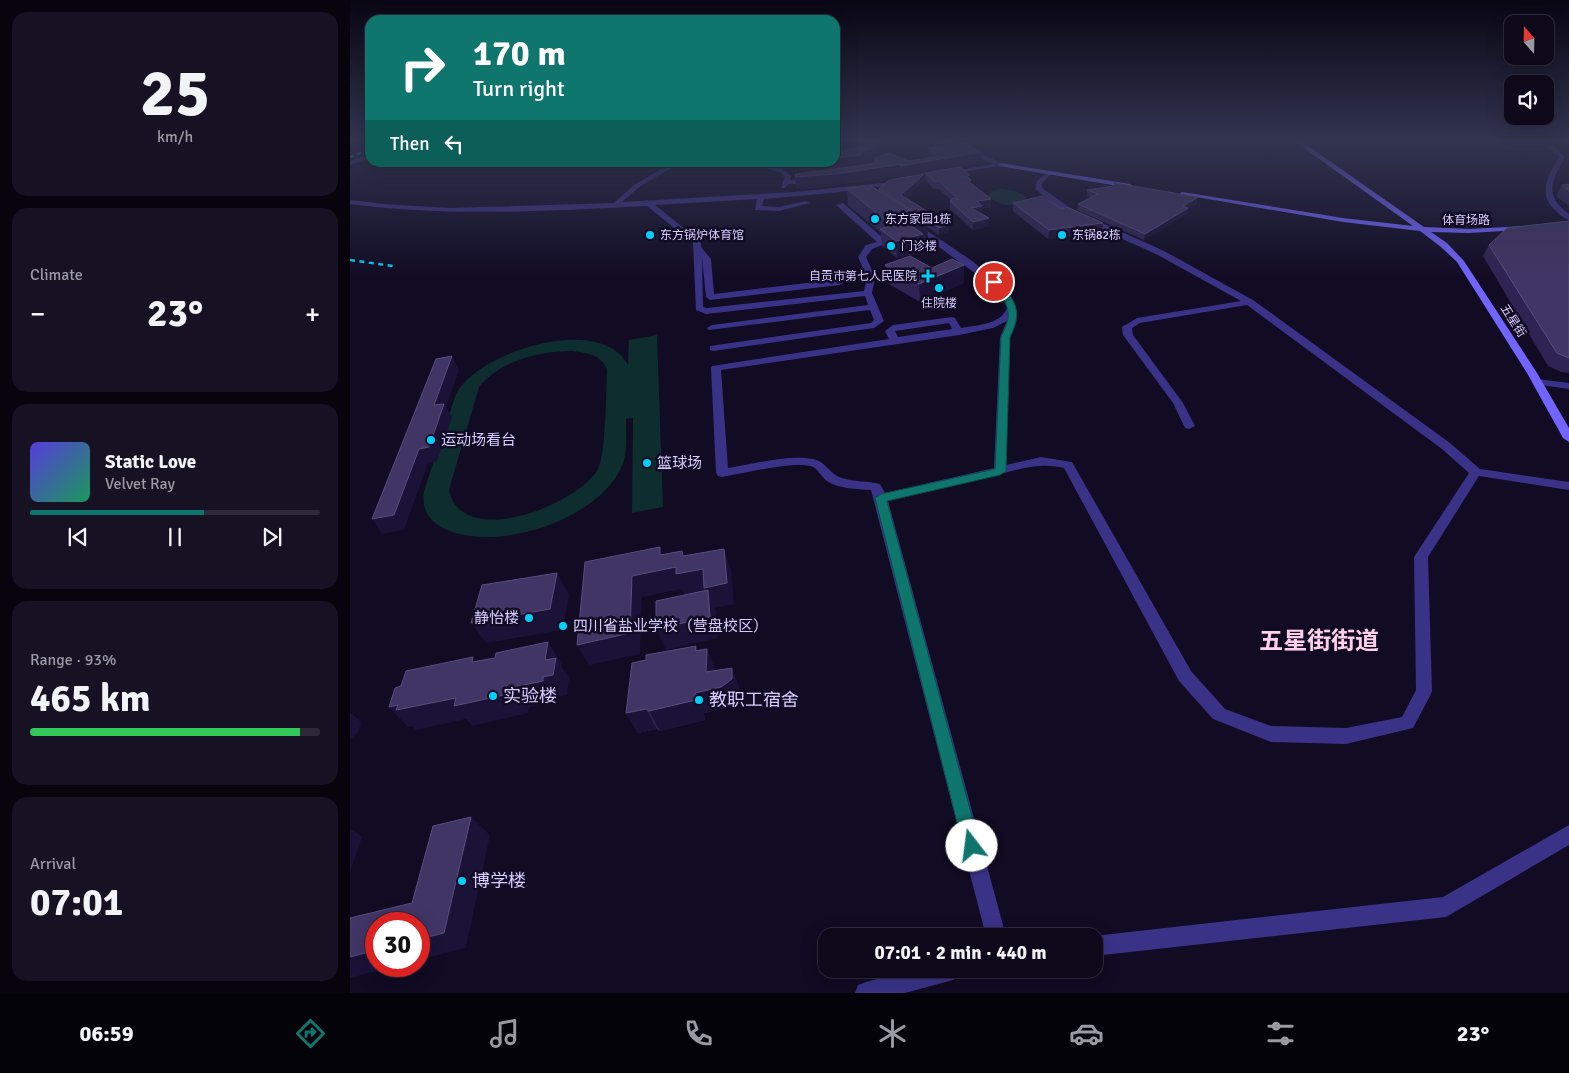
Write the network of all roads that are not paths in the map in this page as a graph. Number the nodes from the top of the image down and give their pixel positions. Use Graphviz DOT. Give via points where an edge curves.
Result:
graph roads {
  1 [pos="634,187"];
  2 [pos="783,187"];
  3 [pos="866,187"];
  4 [pos="1038,187"];
  5 [pos="1362,187"];
  6 [pos="1547,187"];
  7 [pos="856,189"];
  8 [pos="1175,193"];
  9 [pos="776,197"];
  10 [pos="760,198"];
  11 [pos="869,198"];
  12 [pos="350,202"];
  13 [pos="648,203"];
  14 [pos="806,203"];
  15 [pos="616,205"];
  16 [pos="840,205"];
  17 [pos="902,218"];
  18 [pos="1569,218"];
  19 [pos="1569,222"];
  20 [pos="1560,224"];
  21 [pos="1531,227"];
  22 [pos="1422,230"];
  23 [pos="907,234"];
  24 [pos="882,242"];
  25 [pos="698,248"];
  26 [pos="840,282"];
  27 [pos="868,293"];
  28 [pos="1250,302"];
  29 [pos="874,307"];
  30 [pos="1012,309"];
  31 [pos="712,328"];
  32 [pos="713,348"];
  33 [pos="1538,382"];
  34 [pos="1569,386"];
  35 [pos="1189,426"];
  36 [pos="1569,438"];
  37 [pos="1000,471"];
  38 [pos="1476,472"];
  39 [pos="1569,486"];
  40 [pos="881,498"];
  41 [pos="1569,834"];
  42 [pos="994,928"];
  43 [pos="1103,945"];
  44 [pos="920,978"];
  45 [pos="866,993"];
  1 -- 15 [label="street"];
  2 -- 9 [label="street"];
  3 -- 7 [label="street"];
  4 -- 28 [label="street" via="1081,218 1161,253"];
  5 -- 22 [label="main road, 五星街"];
  6 -- 18 [label="street" via="1552,203"];
  7 -- 9 [label="street"];
  7 -- 11 [label="street"];
  8 -- 22 [label="main road, 体育场路"];
  9 -- 10 [label="street"];
  10 -- 13 [label="street"];
  10 -- 14 [label="street" via="758,208 766,210"];
  12 -- 15 [label="street" via="502,211"];
  13 -- 15 [label="street"];
  13 -- 25 [label="street" via="697,242"];
  16 -- 24 [label="street"];
  17 -- 30 [label="street" via="994,282"];
  19 -- 20 [label="main road"];
  21 -- 22 [label="main road, 体育场路" via="1484,232"];
  22 -- 33 [label="main road, 五星街" via="1460,261"];
  23 -- 24 [label="street"];
  24 -- 27 [label="street" via="869,247 862,257 871,277"];
  25 -- 26 [label="street" via="707,259 710,297"];
  25 -- 27 [label="street" via="699,308 706,311"];
  27 -- 29 [label="street"];
  28 -- 35 [label="street" via="1137,321 1127,327 1128,335 1178,403"];
  28 -- 38 [label="street" via="1446,446"];
  29 -- 31 [label="street"];
  29 -- 32 [label="street" via="879,321 874,326"];
  30 -- 37 [label="street" via="1013,323 1005,337"];
  30 -- 40 [label="street" via="1004,319 990,326 716,368 722,473 814,462 822,466 830,478 876,487"];
  33 -- 34 [label="street"];
  33 -- 36 [label="main road, 五星街"];
  37 -- 38 [label="street" via="1026,462 1052,460 1068,465 1185,676 1219,714 1271,734 1346,736 1407,723 1424,691 1421,557"];
  37 -- 40 [label="street"];
  38 -- 39 [label="street"];
  40 -- 42 [label="street"];
  41 -- 43 [label="street" via="1446,908"];
  44 -- 45 [label="street"];
}
